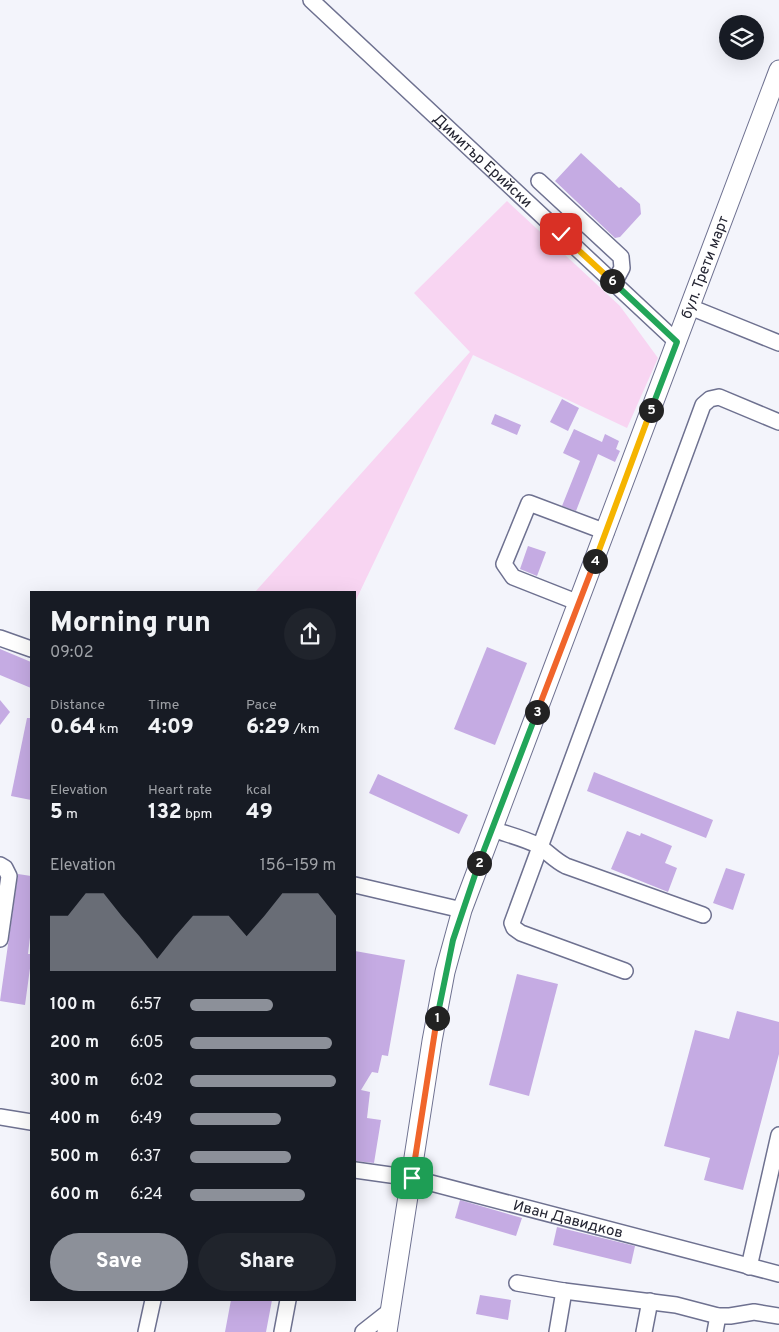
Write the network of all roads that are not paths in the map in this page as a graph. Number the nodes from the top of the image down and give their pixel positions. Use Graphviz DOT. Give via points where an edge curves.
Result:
graph roads {
  1 [pos="311,0"];
  2 [pos="779,70"];
  3 [pos="779,76"];
  4 [pos="770,94"];
  5 [pos="539,181"];
  6 [pos="614,283"];
  7 [pos="690,307"];
  8 [pos="677,342"];
  9 [pos="779,343"];
  10 [pos="779,422"];
  11 [pos="606,532"];
  12 [pos="579,604"];
  13 [pos="0,638"];
  14 [pos="30,649"];
  15 [pos="492,829"];
  16 [pos="539,846"];
  17 [pos="0,865"];
  18 [pos="356,886"];
  19 [pos="462,910"];
  20 [pos="703,915"];
  21 [pos="0,939"];
  22 [pos="625,971"];
  23 [pos="0,1117"];
  24 [pos="30,1122"];
  25 [pos="779,1135"];
  26 [pos="356,1170"];
  27 [pos="412,1178"];
  28 [pos="748,1267"];
  29 [pos="779,1274"];
  30 [pos="517,1282"];
  31 [pos="564,1291"];
  32 [pos="153,1301"];
  33 [pos="288,1301"];
  34 [pos="650,1301"];
  35 [pos="391,1310"];
  36 [pos="718,1316"];
  37 [pos="779,1316"];
  38 [pos="146,1332"];
  39 [pos="282,1332"];
  40 [pos="363,1332"];
  41 [pos="387,1332"];
  42 [pos="557,1332"];
  43 [pos="644,1332"];
  44 [pos="714,1332"];
  1 -- 6 [label="street, Димитър Ерийски"];
  2 -- 4 [label="main road, бул. Трети март"];
  3 -- 4 [label="main road, бул. Трети март"];
  4 -- 7 [label="main road, бул. Трети март"];
  5 -- 6 [label="street" via="622,257 622,268"];
  6 -- 8 [label="street, Димитър Ерийски"];
  7 -- 8 [label="main road, бул. Трети март"];
  7 -- 9 [label="street"];
  8 -- 11 [label="main road, бул. Трети март"];
  10 -- 16 [label="street" via="719,397 703,405"];
  11 -- 12 [label="main road, бул. Трети март"];
  11 -- 12 [label="street" via="529,503 504,564 513,577"];
  12 -- 15 [label="main road, бул. Трети март"];
  13 -- 14 [label="street"];
  15 -- 16 [label="street"];
  15 -- 19 [label="main road, бул. Трети март"];
  16 -- 20 [label="street" via="566,866"];
  16 -- 22 [label="street" via="512,923 514,928"];
  17 -- 21 [label="street" via="9,876"];
  18 -- 19 [label="street"];
  19 -- 27 [label="main road, бул. Трети март" via="445,972 432,1041"];
  23 -- 24 [label="street"];
  25 -- 28 [label="street"];
  26 -- 27 [label="street, Иван Давидков"];
  27 -- 28 [label="street, Иван Давидков"];
  27 -- 35 [label="main road, бул. Трети март"];
  28 -- 29 [label="street, Иван Давидков"];
  30 -- 31 [label="street"];
  31 -- 34 [label="street"];
  31 -- 42 [label="street"];
  32 -- 38 [label="street"];
  33 -- 39 [label="street"];
  34 -- 36 [label="street"];
  34 -- 43 [label="street"];
  35 -- 40 [label="street"];
  35 -- 41 [label="main road, бул. Трети март"];
  36 -- 37 [label="street" via="754,1312"];
  36 -- 44 [label="street"];
}
